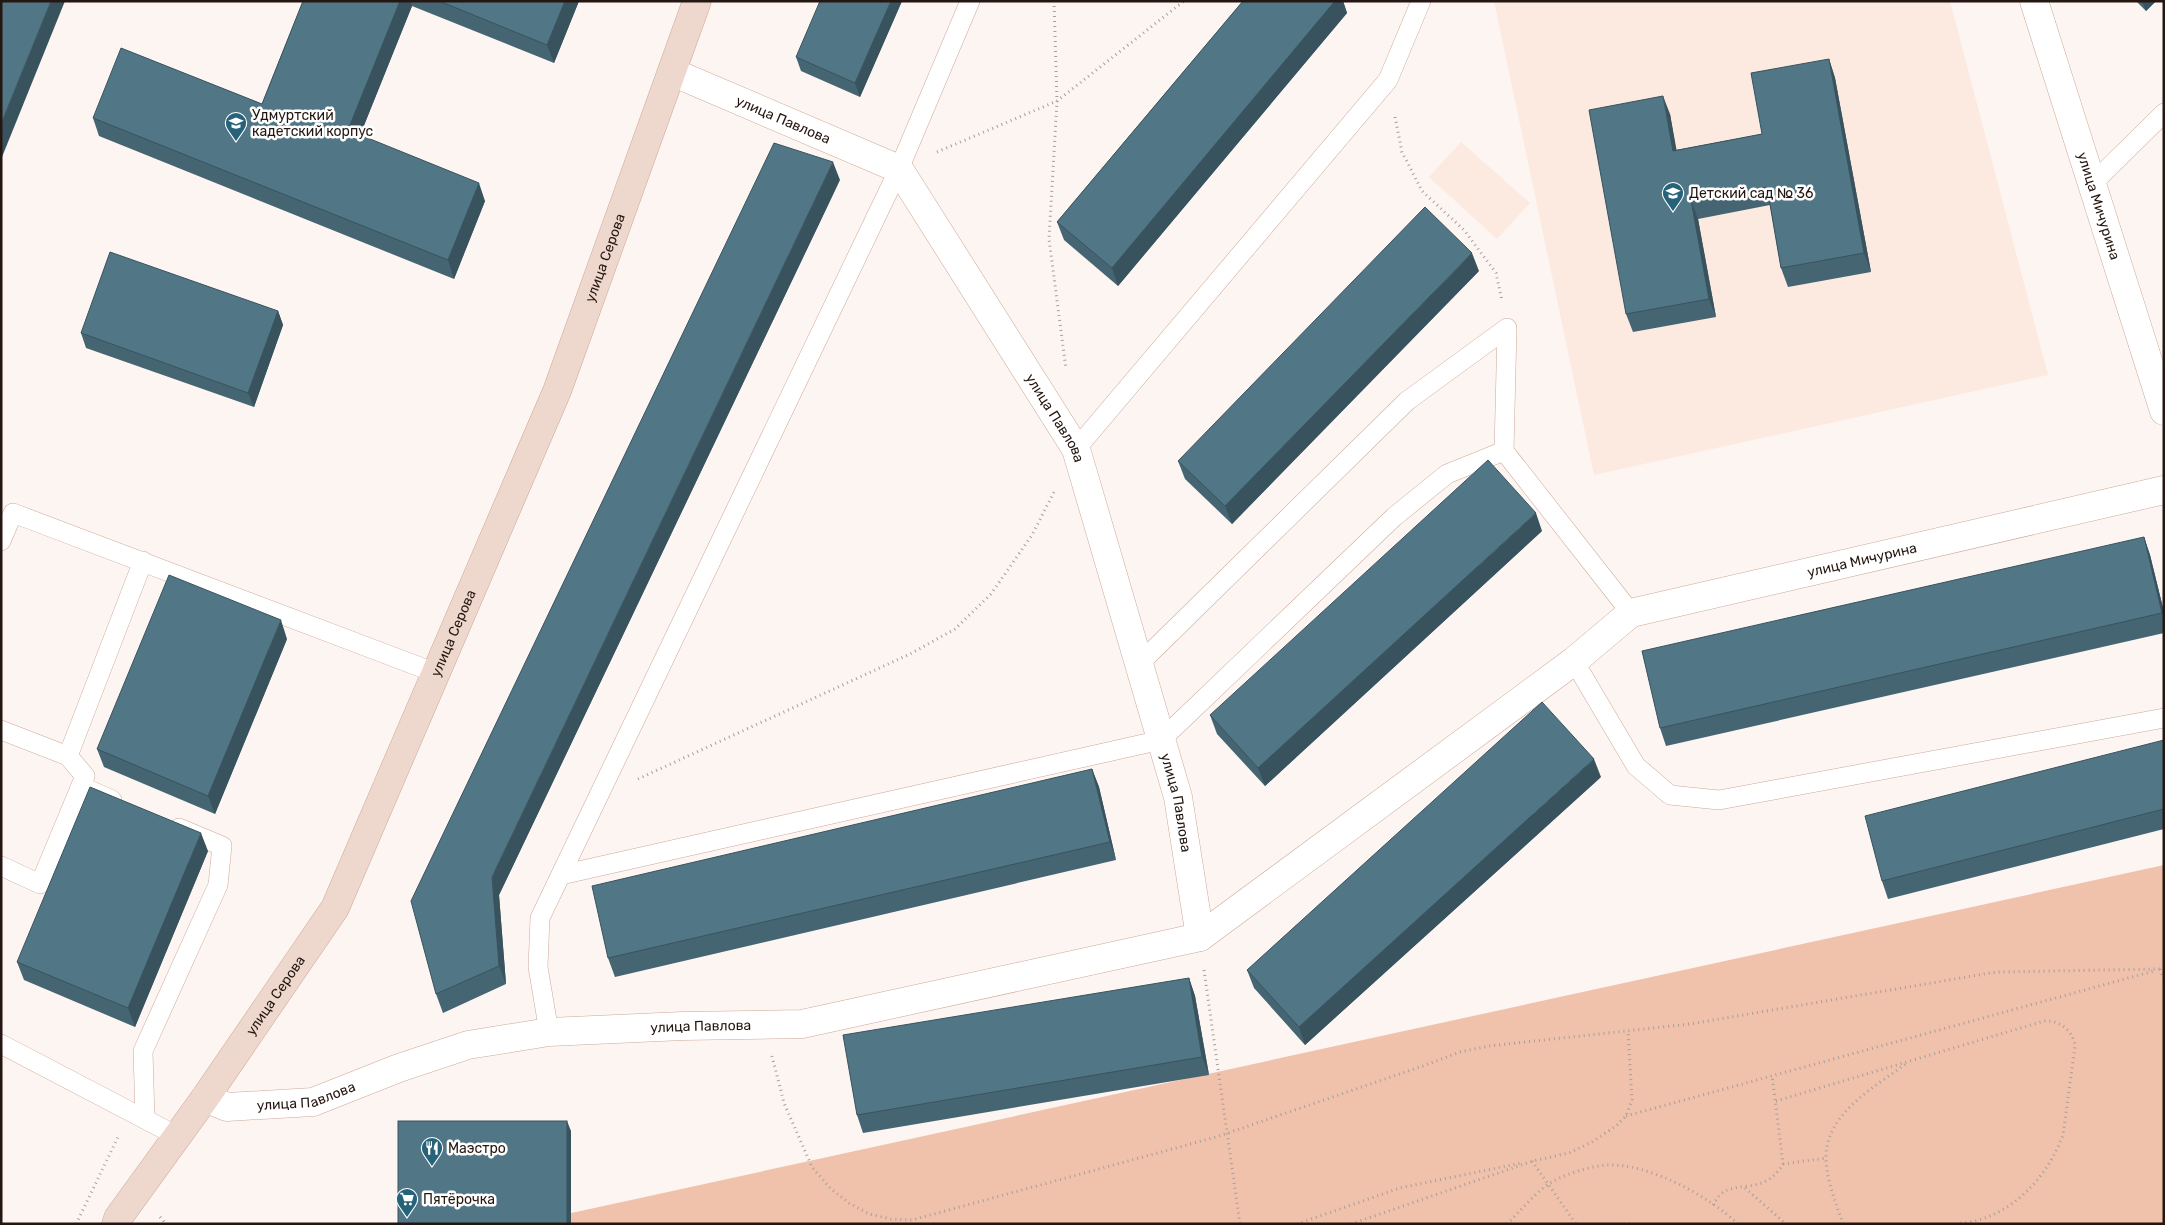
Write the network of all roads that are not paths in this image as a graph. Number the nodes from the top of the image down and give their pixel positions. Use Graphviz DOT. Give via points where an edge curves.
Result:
graph roads {
  1 [pos="697,1"];
  2 [pos="970,1"];
  3 [pos="1421,1"];
  4 [pos="2034,1"];
  5 [pos="672,72"];
  6 [pos="2164,113"];
  7 [pos="900,169"];
  8 [pos="2092,184"];
  9 [pos="2163,406"];
  10 [pos="1076,449"];
  11 [pos="1504,451"];
  12 [pos="2164,490"];
  13 [pos="1,541"];
  14 [pos="143,561"];
  15 [pos="1631,614"];
  16 [pos="1574,661"];
  17 [pos="1139,664"];
  18 [pos="436,673"];
  19 [pos="2164,718"];
  20 [pos="1,730"];
  21 [pos="1161,740"];
  22 [pos="68,756"];
  23 [pos="81,786"];
  24 [pos="125,805"];
  25 [pos="160,820"];
  26 [pos="1,866"];
  27 [pos="561,875"];
  28 [pos="1200,937"];
  29 [pos="549,1032"];
  30 [pos="1,1044"];
  31 [pos="205,1098"];
  32 [pos="137,1115"];
  33 [pos="177,1136"];
  34 [pos="117,1221"];
  1 -- 5 [label="main road, улица Серова"];
  2 -- 7 [label="lane"];
  3 -- 10 [label="lane" via="1388,80"];
  4 -- 8 [label="street, улица Мичурина"];
  5 -- 7 [label="street, улица Павлова"];
  5 -- 18 [label="main road, улица Серова" via="557,391"];
  6 -- 8 [label="lane"];
  7 -- 10 [label="street, улица Павлова"];
  7 -- 27 [label="lane"];
  8 -- 9 [label="street, улица Мичурина"];
  10 -- 17 [label="street, улица Павлова"];
  11 -- 15 [label="lane"];
  11 -- 17 [label="lane" via="1508,328 1407,401"];
  11 -- 21 [label="lane" via="1447,474 1394,517"];
  12 -- 15 [label="street, улица Мичурина"];
  13 -- 14 [label="lane" via="13,512"];
  14 -- 18 [label="lane"];
  14 -- 22 [label="lane"];
  15 -- 16 [label="street, улица Мичурина"];
  16 -- 19 [label="lane" via="1636,766 1670,795 1719,800"];
  16 -- 28 [label="street, улица Павлова"];
  17 -- 21 [label="street, улица Павлова"];
  18 -- 31 [label="main road, улица Серова" via="335,908"];
  20 -- 22 [label="lane"];
  21 -- 27 [label="lane"];
  21 -- 28 [label="street, улица Павлова" via="1178,797"];
  22 -- 23 [label="lane" via="85,776"];
  23 -- 24 [label="lane"];
  23 -- 26 [label="lane" via="40,884"];
  25 -- 32 [label="lane" via="222,846 218,885 143,1051"];
  27 -- 29 [label="lane" via="540,918 538,967"];
  28 -- 29 [label="street, улица Павлова" via="802,1024"];
  29 -- 31 [label="street, улица Павлова" via="468,1045 398,1068 313,1102 227,1107"];
  30 -- 32 [label="lane"];
  31 -- 33 [label="main road, улица Серова"];
  32 -- 33 [label="lane"];
  33 -- 34 [label="main road, улица Серова"];
}
